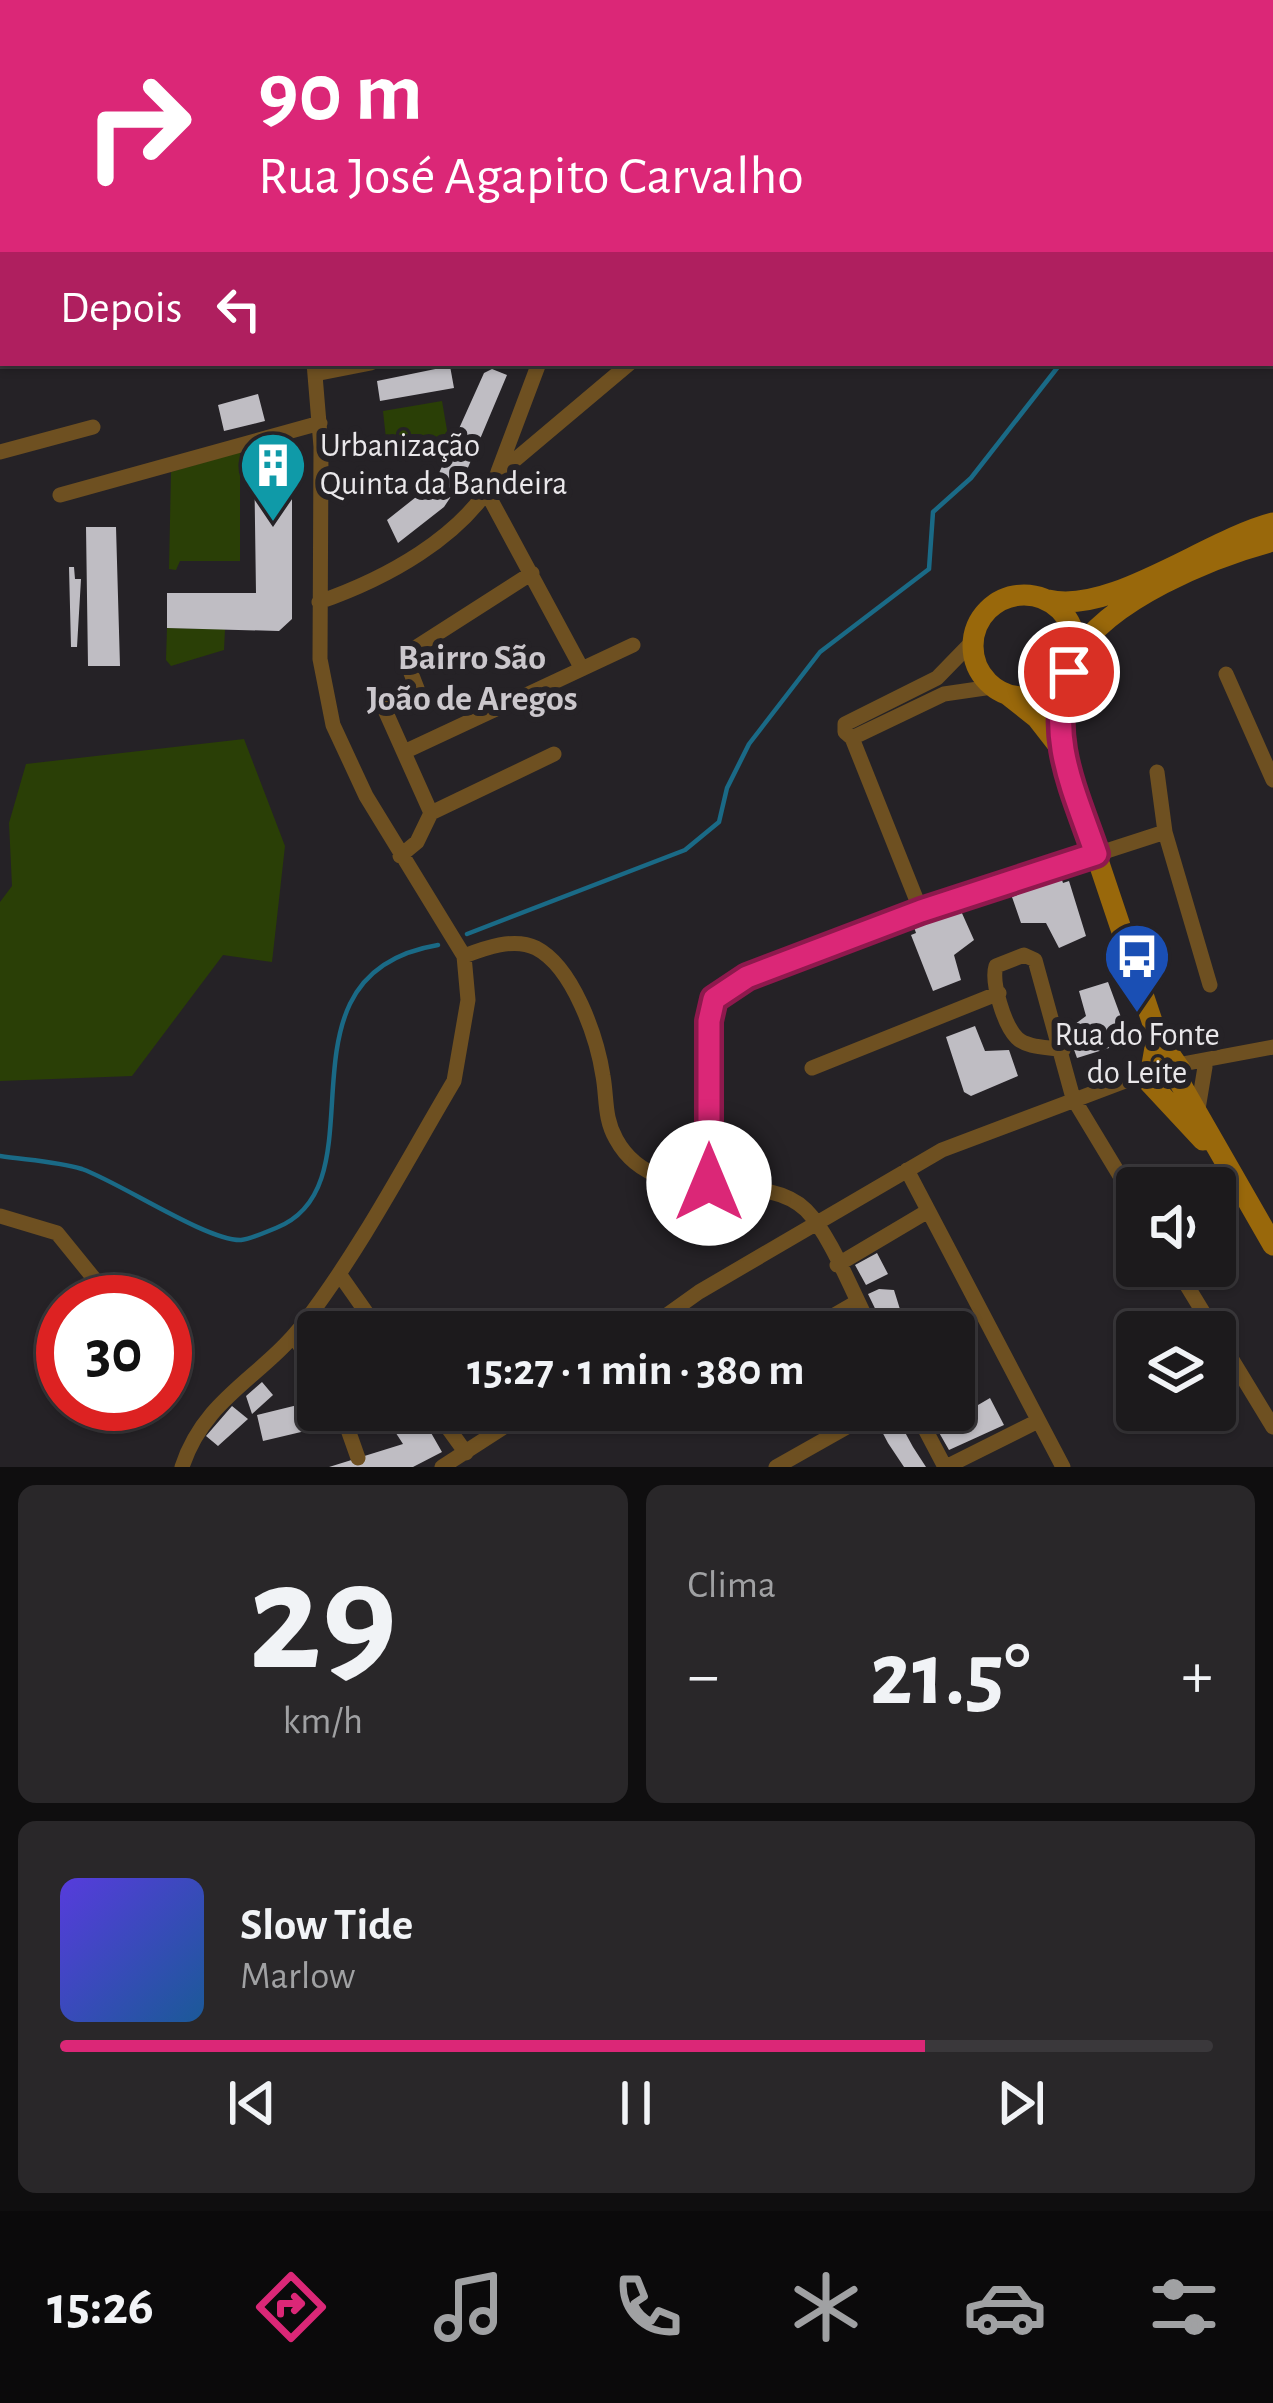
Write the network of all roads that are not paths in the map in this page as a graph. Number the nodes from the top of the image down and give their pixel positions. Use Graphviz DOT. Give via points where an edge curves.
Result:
graph roads {
  1 [pos="538,366"];
  2 [pos="625,366"];
  3 [pos="315,368"];
  4 [pos="320,423"];
  5 [pos="94,427"];
  6 [pos="0,431"];
  7 [pos="1,452"];
  8 [pos="497,475"];
  9 [pos="487,493"];
  10 [pos="60,495"];
  11 [pos="1273,523"];
  12 [pos="1273,541"];
  13 [pos="532,573"];
  14 [pos="1047,600"];
  15 [pos="319,602"];
  16 [pos="973,641"];
  17 [pos="633,645"];
  18 [pos="1071,664"];
  19 [pos="582,669"];
  20 [pos="1226,674"];
  21 [pos="1000,691"];
  22 [pos="852,738"];
  23 [pos="1060,747"];
  24 [pos="404,752"];
  25 [pos="554,754"];
  26 [pos="1157,772"];
  27 [pos="1273,780"];
  28 [pos="431,813"];
  29 [pos="1165,832"];
  30 [pos="1096,854"];
  31 [pos="400,856"];
  32 [pos="921,911"];
  33 [pos="464,956"];
  34 [pos="1210,985"];
  35 [pos="999,993"];
  36 [pos="1063,1050"];
  37 [pos="1271,1052"];
  38 [pos="1212,1063"];
  39 [pos="812,1068"];
  40 [pos="1166,1076"];
  41 [pos="1072,1098"];
  42 [pos="1198,1108"];
  43 [pos="1224,1167"];
  44 [pos="1224,1167"];
  45 [pos="907,1170"];
  46 [pos="1116,1170"];
  47 [pos="709,1183"];
  48 [pos="1236,1186"];
  49 [pos="928,1211"];
  50 [pos="0,1216"];
  51 [pos="815,1224"];
  52 [pos="1273,1245"];
  53 [pos="836,1264"];
  54 [pos="91,1275"];
  55 [pos="340,1276"];
  56 [pos="1188,1287"];
  57 [pos="857,1302"];
  58 [pos="365,1311"];
  59 [pos="676,1311"];
  60 [pos="841,1311"];
  61 [pos="862,1311"];
  62 [pos="294,1336"];
  63 [pos="297,1340"];
  64 [pos="1038,1420"];
  65 [pos="1273,1427"];
  66 [pos="348,1431"];
  67 [pos="450,1431"];
  68 [pos="499,1431"];
  69 [pos="828,1431"];
  70 [pos="926,1431"];
  71 [pos="466,1454"];
  72 [pos="358,1458"];
  73 [pos="182,1467"];
  74 [pos="442,1467"];
  75 [pos="776,1467"];
  76 [pos="945,1467"];
  77 [pos="1063,1467"];
  1 -- 8 [label="street"];
  2 -- 8 [label="street"];
  3 -- 4 [label="street"];
  4 -- 10 [label="street"];
  4 -- 15 [label="street"];
  5 -- 7 [label="street"];
  6 -- 7 [label="street"];
  8 -- 9 [label="street"];
  9 -- 13 [label="street"];
  9 -- 15 [label="street" via="440,540"];
  11 -- 14 [label="street" via="1220,539 1090,602"];
  12 -- 18 [label="street" via="1133,601 1094,628"];
  13 -- 19 [label="street"];
  13 -- 24 [label="street" via="404,655 418,691 384,708"];
  14 -- 16 [label="street" via="999,601"];
  14 -- 18 [label="street" via="1070,623"];
  15 -- 31 [label="street" via="333,725"];
  16 -- 21 [label="street" via="980,674"];
  16 -- 22 [label="street" via="937,678 845,724"];
  17 -- 19 [label="street"];
  18 -- 21 [label="street" via="1042,694"];
  18 -- 23 [label="street" via="1058,711"];
  19 -- 24 [label="street"];
  20 -- 27 [label="street"];
  21 -- 22 [label="street" via="944,694"];
  21 -- 23 [label="street"];
  22 -- 32 [label="street"];
  23 -- 30 [label="street"];
  24 -- 28 [label="street"];
  25 -- 28 [label="street"];
  26 -- 29 [label="street"];
  28 -- 31 [label="street"];
  29 -- 30 [label="street"];
  29 -- 34 [label="street"];
  30 -- 32 [label="street"];
  30 -- 40 [label="street"];
  31 -- 33 [label="street"];
  32 -- 47 [label="street" via="747,977 714,999"];
  33 -- 47 [label="street" via="514,944 551,961 584,1019 616,1141 646,1175"];
  33 -- 55 [label="street" via="468,1000 454,1081"];
  35 -- 36 [label="street" via="1018,1039"];
  35 -- 36 [label="street" via="996,966 1030,956"];
  35 -- 39 [label="street"];
  36 -- 41 [label="street"];
  37 -- 38 [label="street"];
  38 -- 40 [label="street"];
  38 -- 42 [label="street"];
  40 -- 41 [label="street"];
  40 -- 42 [label="street"];
  40 -- 43 [label="street"];
  41 -- 45 [label="street"];
  41 -- 46 [label="street"];
  42 -- 44 [label="street"];
  45 -- 49 [label="street"];
  45 -- 51 [label="street"];
  47 -- 51 [label="street" via="785,1199"];
  48 -- 52 [label="street"];
  49 -- 53 [label="street"];
  49 -- 64 [label="street"];
  50 -- 54 [label="street" via="57,1233"];
  51 -- 53 [label="street"];
  51 -- 59 [label="street"];
  53 -- 57 [label="street"];
  55 -- 58 [label="street"];
  55 -- 62 [label="street"];
  56 -- 65 [label="street"];
  57 -- 60 [label="street"];
  57 -- 61 [label="street"];
  62 -- 63 [label="street"];
  62 -- 73 [label="street" via="209,1412"];
  64 -- 76 [label="street"];
  64 -- 77 [label="street"];
  66 -- 72 [label="street"];
  67 -- 71 [label="street"];
  68 -- 71 [label="street"];
  69 -- 75 [label="street"];
  70 -- 76 [label="street"];
  71 -- 74 [label="street"];
}
